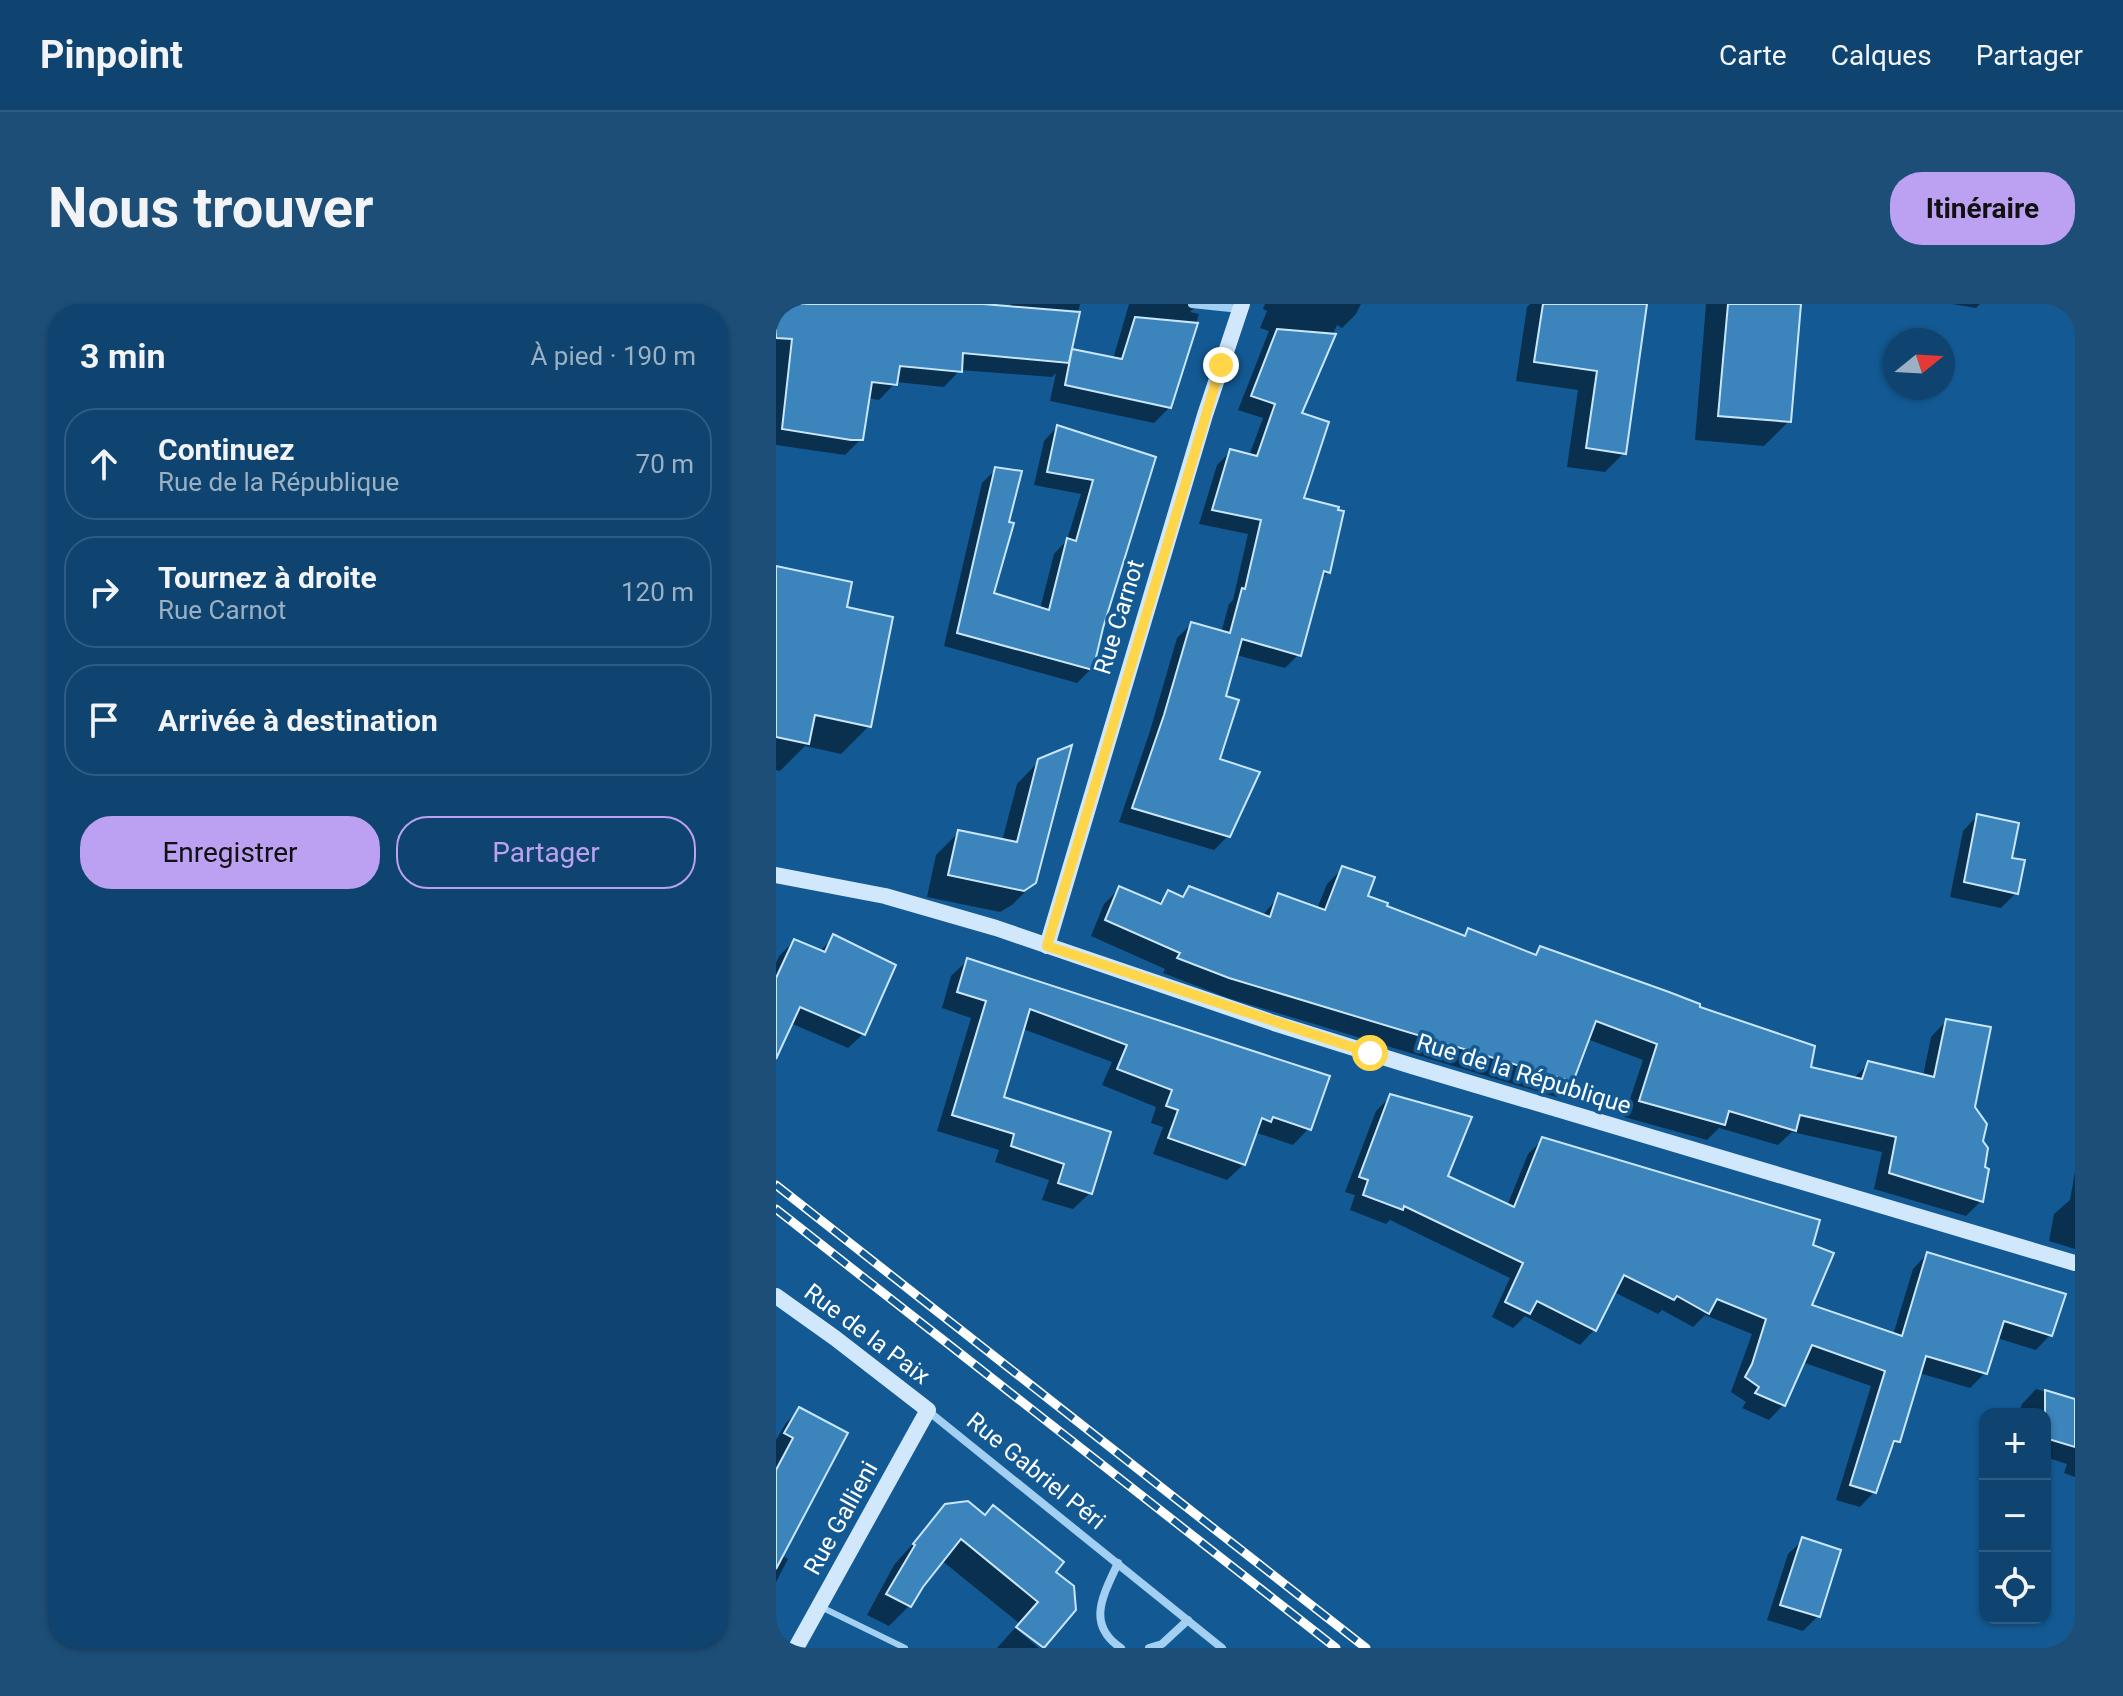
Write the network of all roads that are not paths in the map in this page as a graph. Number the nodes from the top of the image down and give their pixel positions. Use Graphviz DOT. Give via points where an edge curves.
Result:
graph roads {
  1 [pos="1192,304"];
  2 [pos="1241,306"];
  3 [pos="776,875"];
  4 [pos="1047,946"];
  5 [pos="2075,1263"];
  6 [pos="776,1296"];
  7 [pos="928,1410"];
  8 [pos="1118,1563"];
  9 [pos="819,1606"];
  10 [pos="1188,1620"];
  11 [pos="1110,1645"];
  12 [pos="796,1648"];
  13 [pos="905,1648"];
  14 [pos="1121,1648"];
  15 [pos="1149,1648"];
  16 [pos="1222,1648"];
  1 -- 2 [label="street"];
  2 -- 4 [label="main road, Rue Carnot"];
  3 -- 4 [label="main road, Rue de la République" via="885,896"];
  4 -- 5 [label="main road, Rue de la République" via="1412,1066"];
  6 -- 7 [label="main road, Rue de la Paix"];
  7 -- 8 [label="street, Rue Gabriel Péri"];
  7 -- 9 [label="main road, Rue Gallieni"];
  8 -- 10 [label="street, Rue Gabriel Péri"];
  8 -- 11 [label="street" via="1102,1598 1100,1617"];
  9 -- 12 [label="main road, Rue Gallieni"];
  9 -- 13 [label="lane"];
  10 -- 15 [label="street" via="1162,1644"];
  10 -- 16 [label="street, Rue Gabriel Péri"];
  11 -- 14 [label="street"];
}
